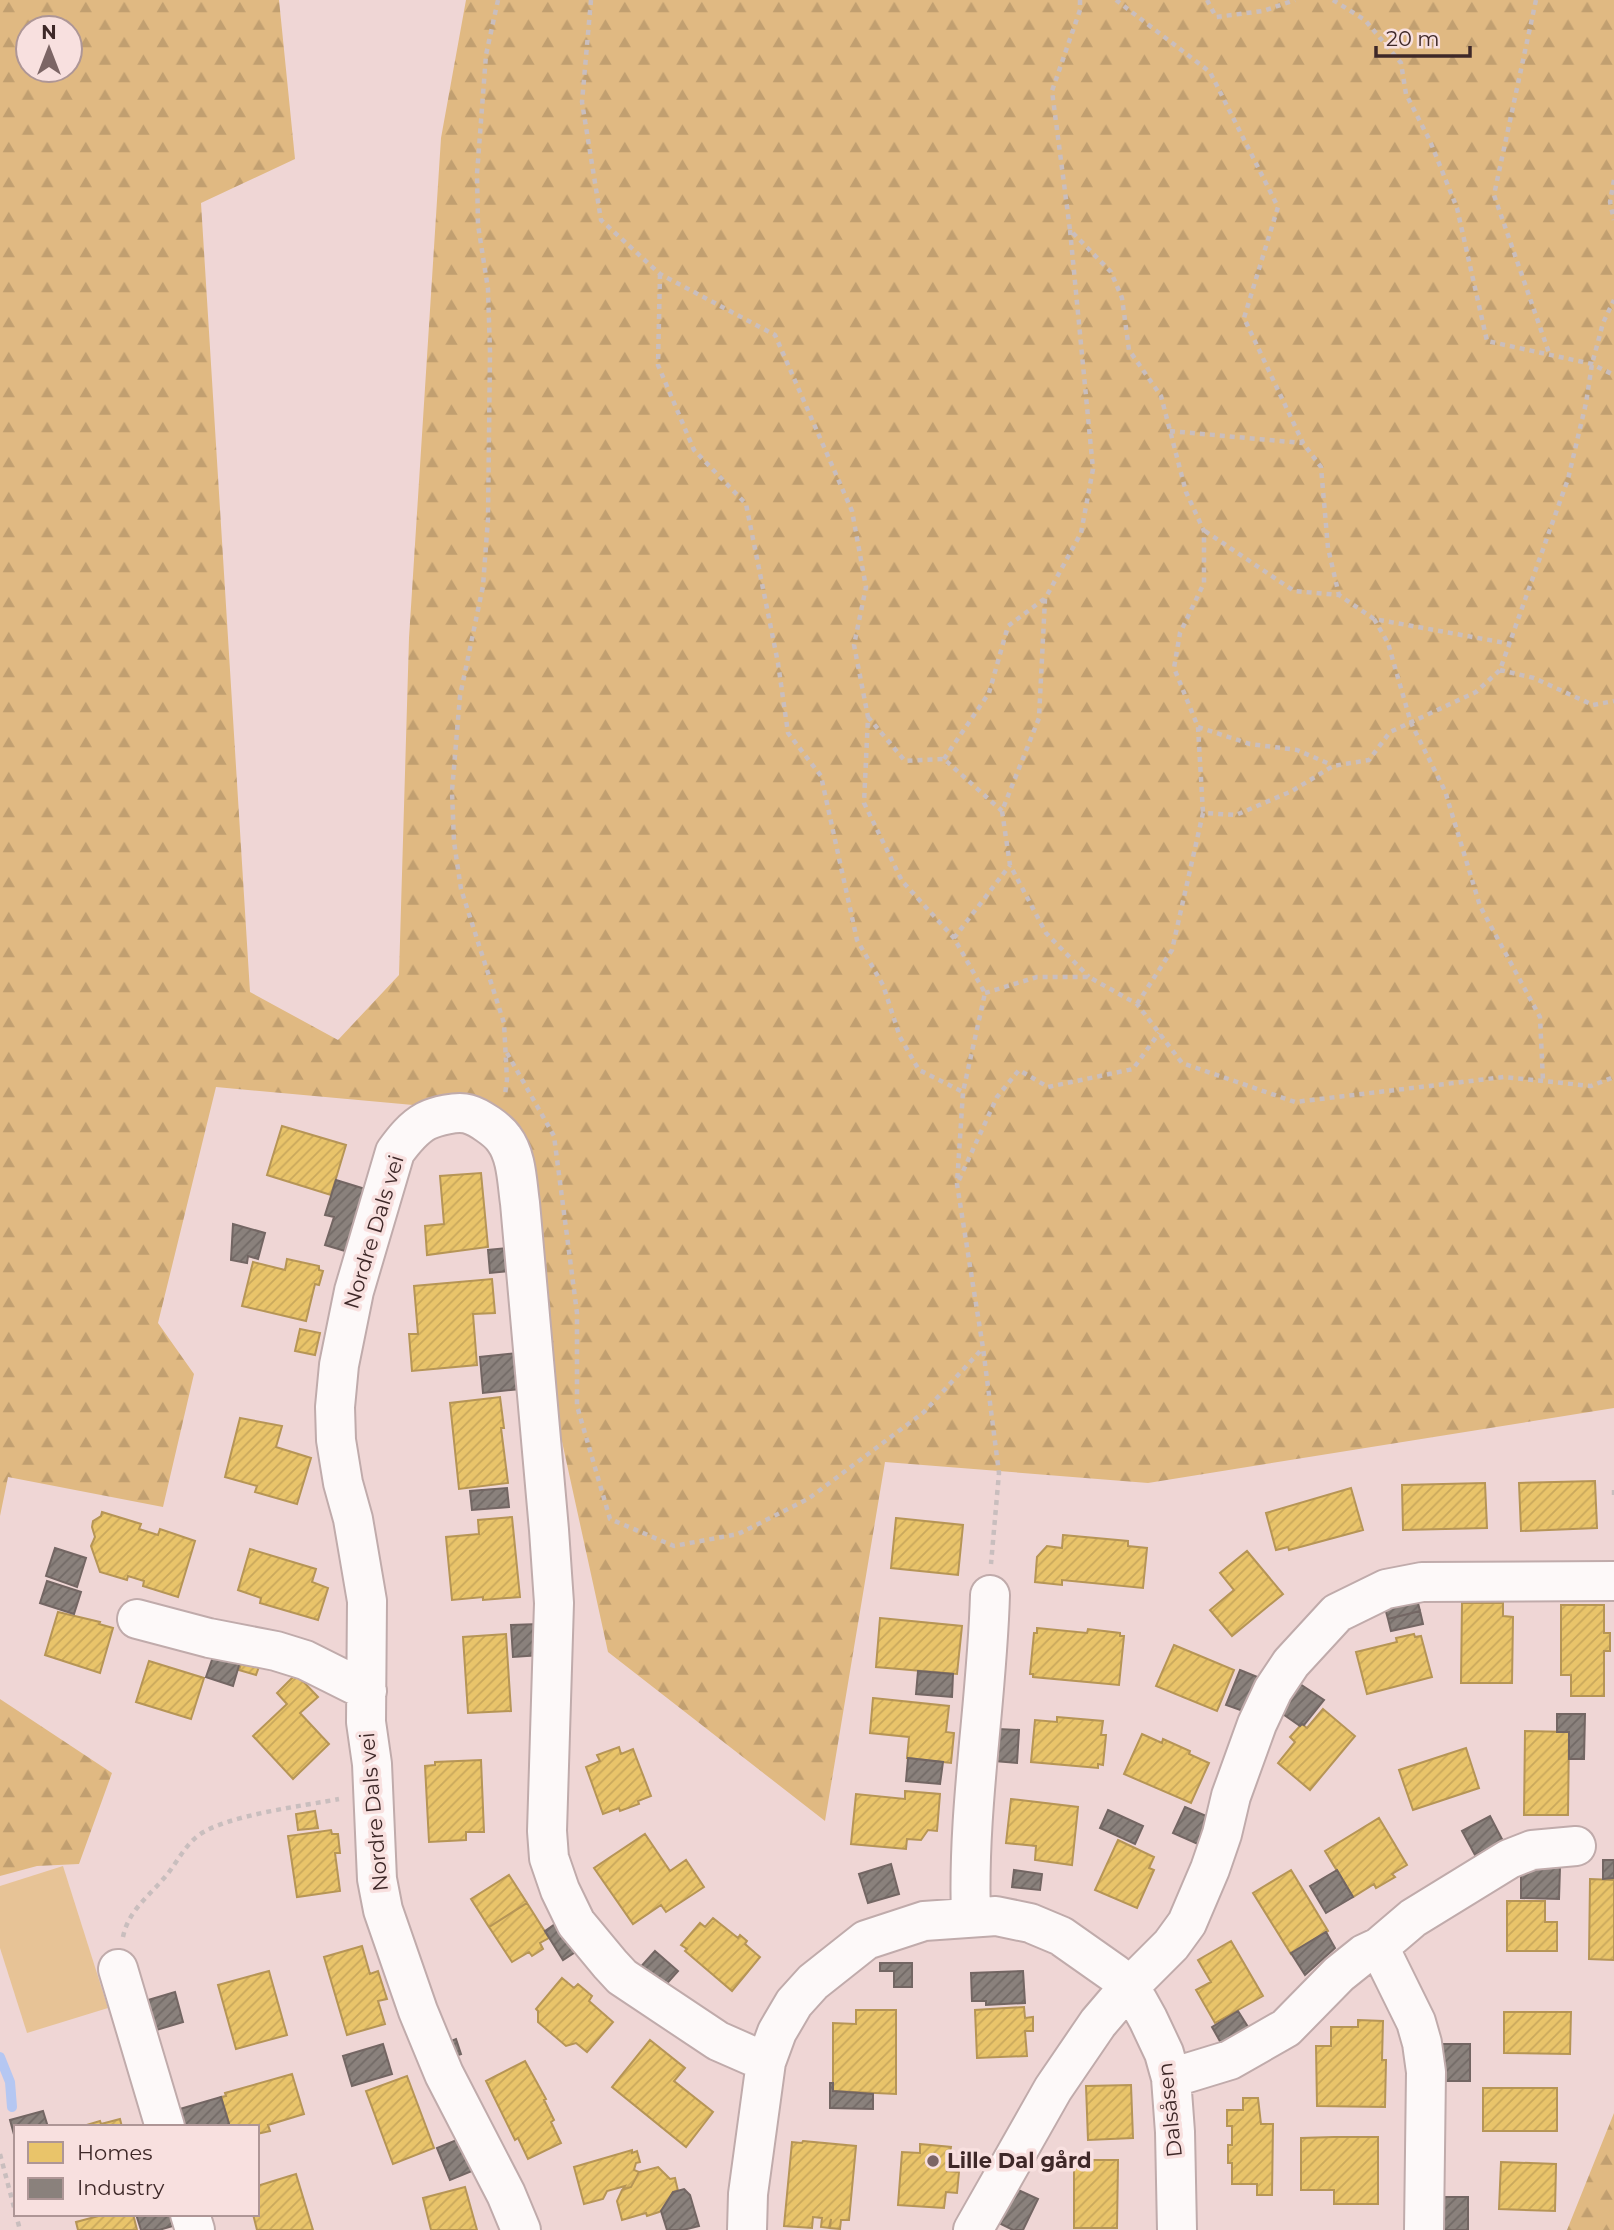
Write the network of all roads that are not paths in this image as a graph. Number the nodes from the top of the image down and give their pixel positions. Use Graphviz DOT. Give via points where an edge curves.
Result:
graph roads {
  1 [pos="1614,1581"];
  2 [pos="990,1595"];
  3 [pos="137,1619"];
  4 [pos="367,1691"];
  5 [pos="1576,1846"];
  6 [pos="971,1917"];
  7 [pos="1379,1947"];
  8 [pos="118,1969"];
  9 [pos="1127,1989"];
  10 [pos="766,2062"];
  11 [pos="1171,2078"];
  12 [pos="165,2125"];
  13 [pos="521,2230"];
  14 [pos="747,2230"];
  15 [pos="973,2230"];
  16 [pos="1177,2230"];
  17 [pos="1424,2230"];
  1 -- 9 [label="street" via="1422,1583 1386,1589 1337,1613 1291,1663 1256,1724 1218,1846 1187,1923"];
  2 -- 6 [label="street" via="974,1794"];
  3 -- 4 [label="street" via="305,1660"];
  4 -- 10 [label="street, Nordre Dals vei" via="367,1601 336,1440 339,1365 354,1291 395,1152 425,1121 468,1114 505,1140 520,1203 554,1603 547,1820 550,1858 576,1923 622,1977 718,2041"];
  4 -- 13 [label="street, Nordre Dals vei" via="377,1879 388,1923 444,2074"];
  5 -- 7 [label="street" via="1532,1850 1509,1859 1413,1918"];
  6 -- 9 [label="street, Dalsåsen" via="996,1916 1030,1923 1061,1936 1115,1974"];
  6 -- 10 [label="street, Dalsåsen" via="924,1921 866,1940 794,2003"];
  7 -- 11 [label="street" via="1339,1974 1286,2028 1230,2060"];
  7 -- 17 [label="street" via="1422,2042 1426,2072"];
  8 -- 12 [label="street"];
  9 -- 11 [label="street, Dalsåsen" via="1154,2029"];
  9 -- 15 [label="street" via="1054,2089"];
  10 -- 14 [label="street, Dalsåsen"];
  11 -- 16 [label="street, Dalsåsen"];
}
